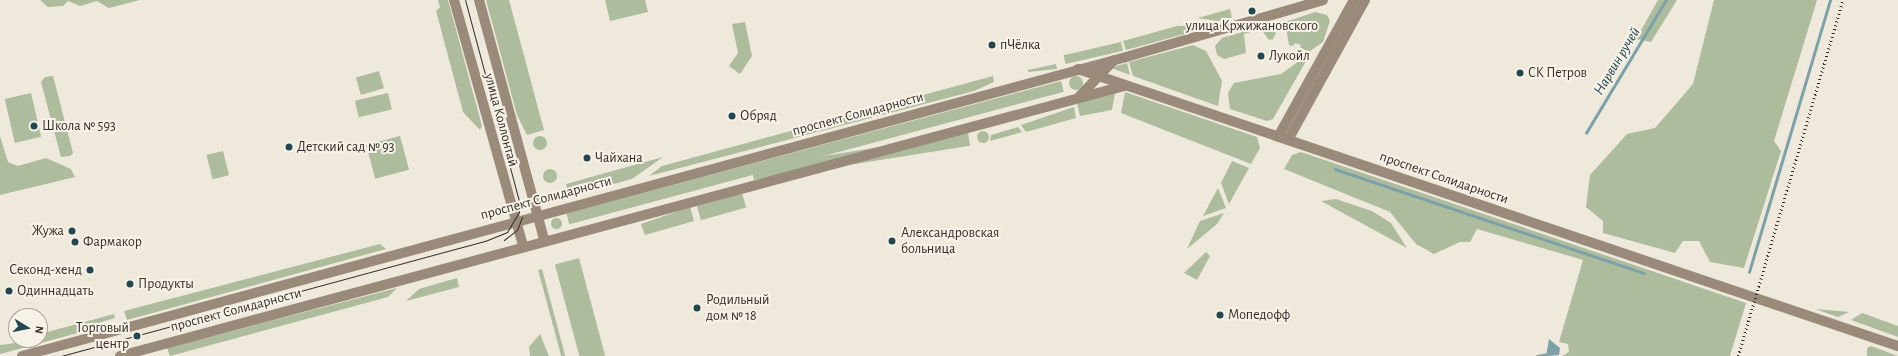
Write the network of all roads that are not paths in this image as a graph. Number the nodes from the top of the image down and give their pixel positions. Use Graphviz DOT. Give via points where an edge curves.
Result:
graph roads {
  1 [pos="454,0"];
  2 [pos="479,0"];
  3 [pos="1323,0"];
  4 [pos="1354,0"];
  5 [pos="1365,0"];
  6 [pos="1114,60"];
  7 [pos="1077,69"];
  8 [pos="1098,76"];
  9 [pos="1124,86"];
  10 [pos="1077,98"];
  11 [pos="1278,137"];
  12 [pos="1288,140"];
  13 [pos="540,215"];
  14 [pos="514,222"];
  15 [pos="544,240"];
  16 [pos="523,246"];
  17 [pos="1898,346"];
  18 [pos="22,356"];
  19 [pos="120,356"];
  1 -- 14 [label="main road, улица Коллонтай"];
  2 -- 13 [label="main road, улица Коллонтай"];
  3 -- 6 [label="main road, проспект Солидарности"];
  4 -- 11 [label="main road"];
  5 -- 12 [label="main road"];
  6 -- 7 [label="main road, проспект Солидарности"];
  6 -- 8 [label="main road, проспект Солидарности"];
  7 -- 8 [label="main road, проспект Солидарности"];
  7 -- 13 [label="main road, проспект Солидарности"];
  8 -- 9 [label="main road, проспект Солидарности"];
  8 -- 10 [label="main road, проспект Солидарности"];
  9 -- 10 [label="main road, проспект Солидарности"];
  9 -- 11 [label="main road, проспект Солидарности"];
  10 -- 15 [label="main road, проспект Солидарности"];
  11 -- 12 [label="main road, проспект Солидарности"];
  12 -- 17 [label="main road, проспект Солидарности"];
  13 -- 14 [label="main road, проспект Солидарности"];
  13 -- 15 [label="main road, улица Коллонтай"];
  14 -- 16 [label="main road, улица Коллонтай"];
  14 -- 18 [label="main road, проспект Солидарности"];
  15 -- 16 [label="main road, проспект Солидарности"];
  16 -- 19 [label="main road, проспект Солидарности"];
}
